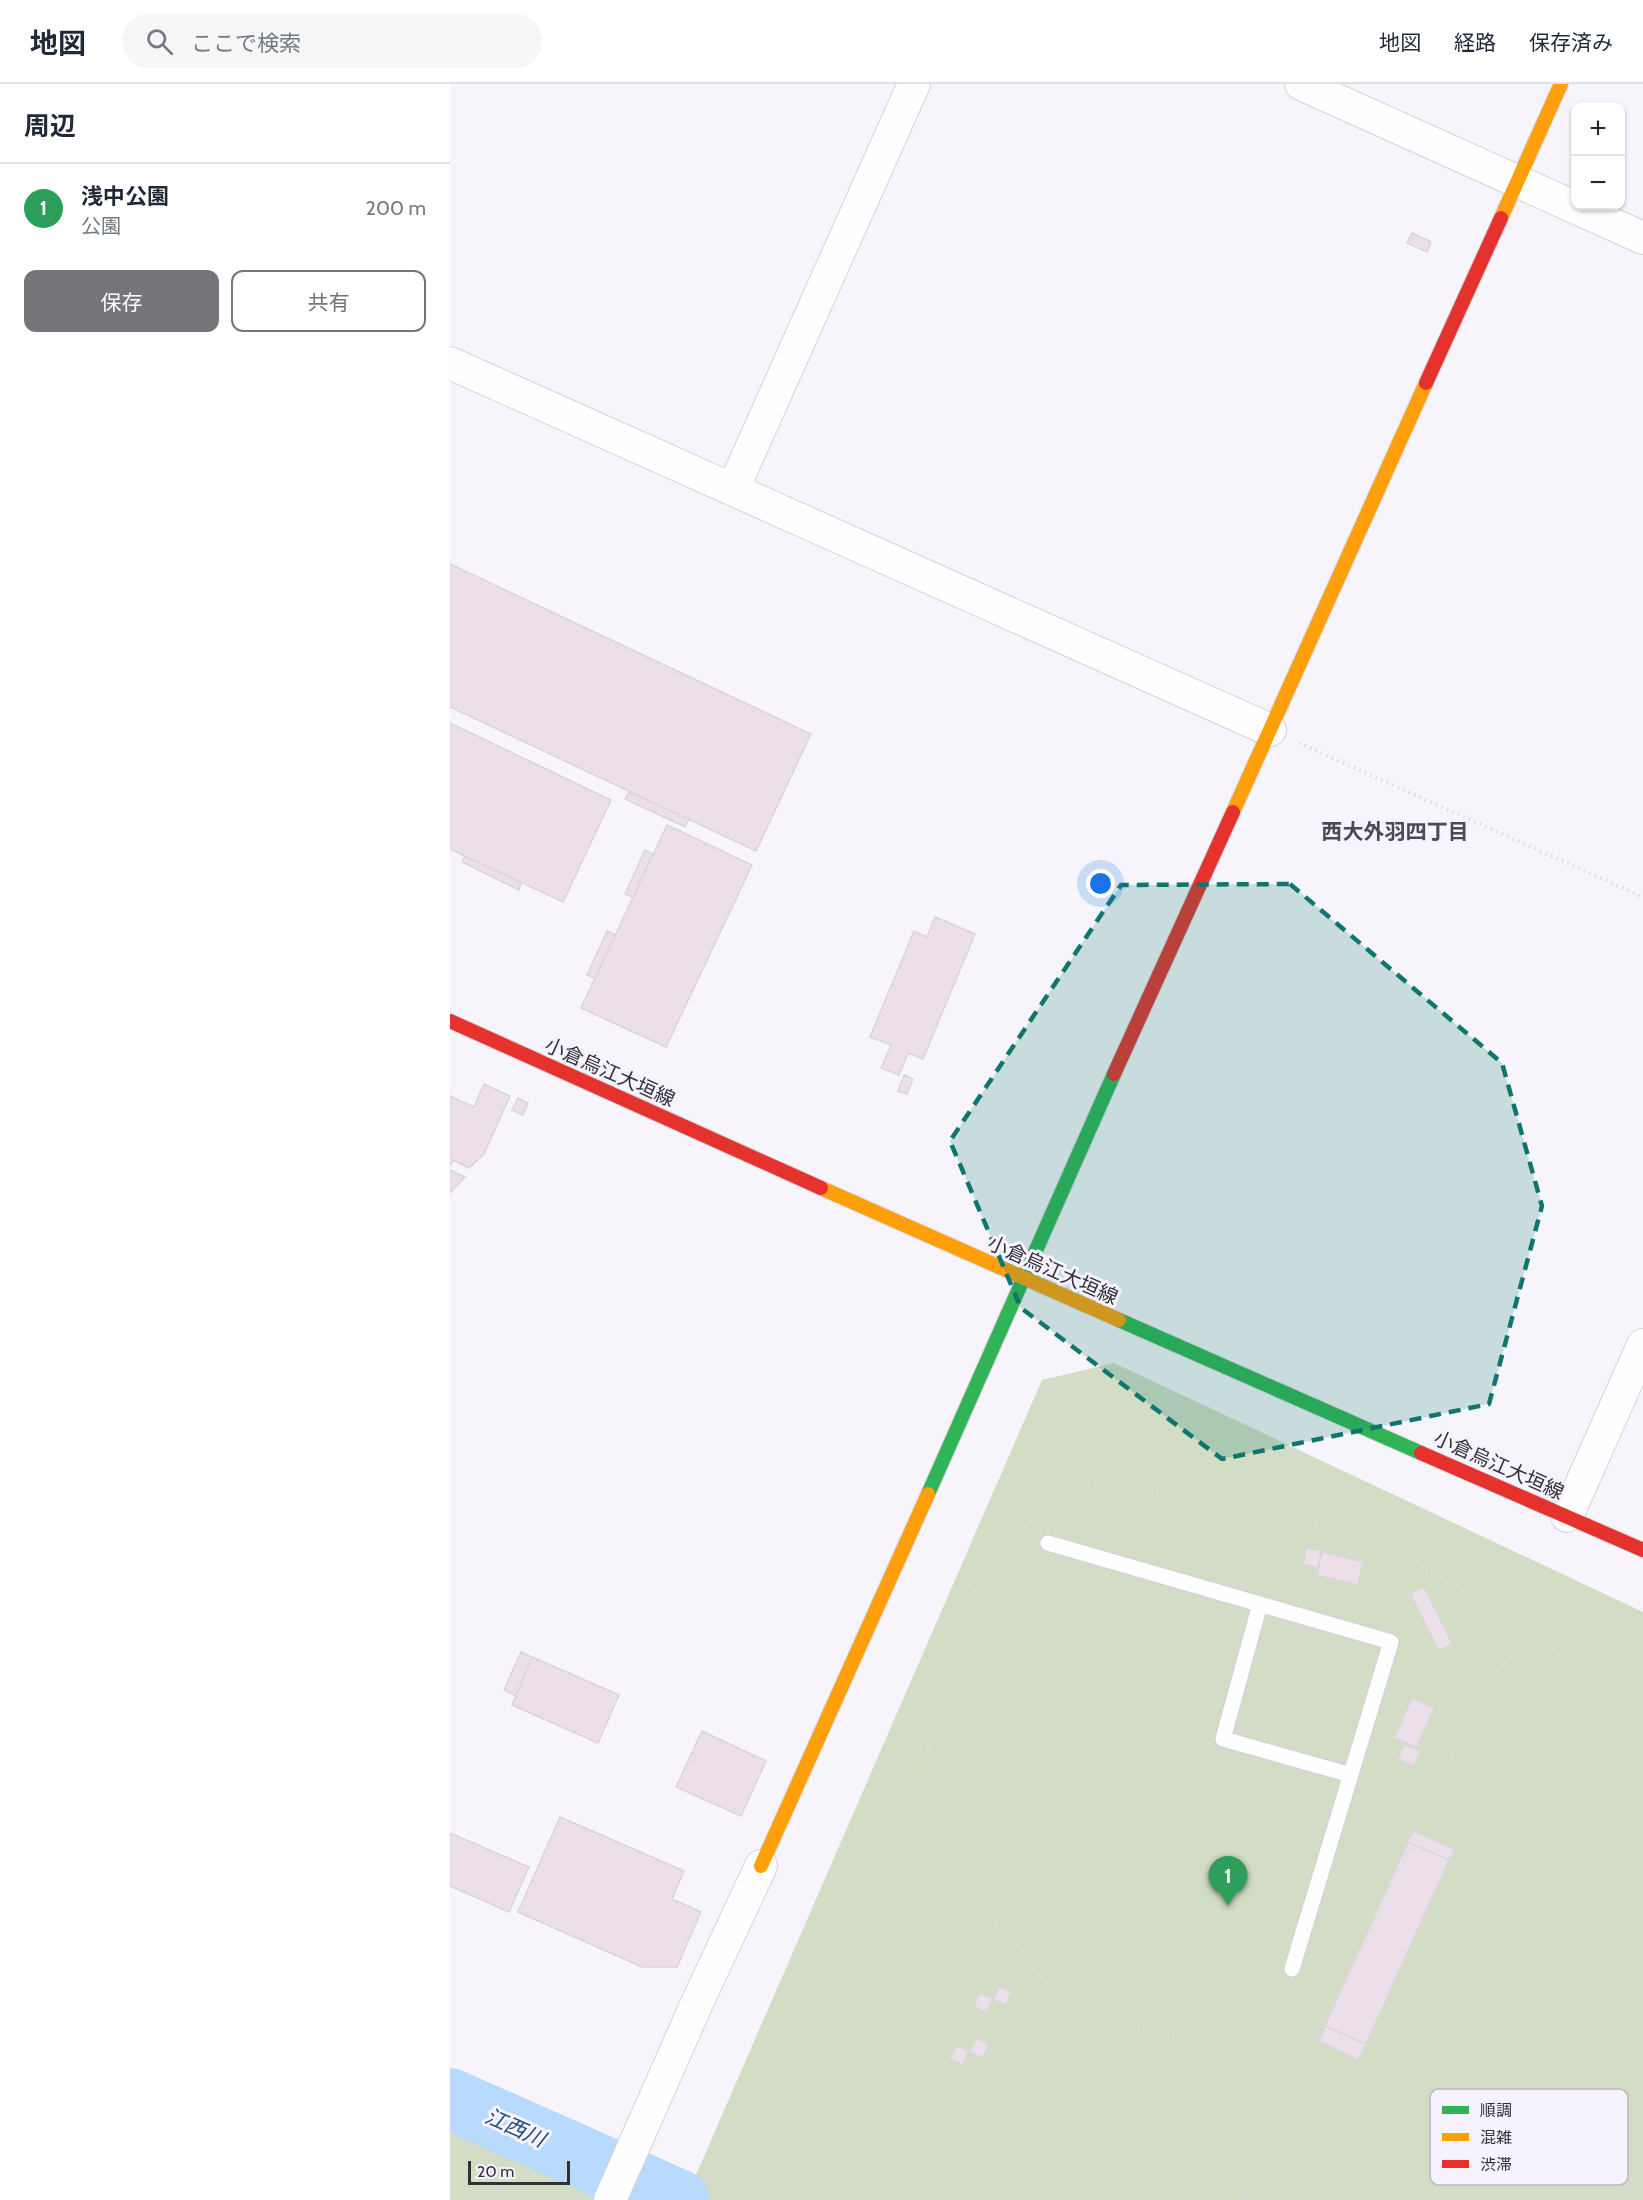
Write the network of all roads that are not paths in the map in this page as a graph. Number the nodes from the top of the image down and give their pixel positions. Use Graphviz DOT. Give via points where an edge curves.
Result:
graph roads {
  1 [pos="914,84"];
  2 [pos="1301,84"];
  3 [pos="1561,84"];
  4 [pos="1516,182"];
  5 [pos="1643,238"];
  6 [pos="450,363"];
  7 [pos="733,489"];
  8 [pos="1270,730"];
  9 [pos="450,1021"];
  10 [pos="1022,1278"];
  11 [pos="1643,1345"];
  12 [pos="1567,1516"];
  13 [pos="1048,1543"];
  14 [pos="1643,1550"];
  15 [pos="1260,1604"];
  16 [pos="1351,1775"];
  17 [pos="761,1866"];
  18 [pos="1292,1970"];
  19 [pos="610,2200"];
  1 -- 7 [label="street"];
  2 -- 4 [label="street"];
  3 -- 4 [label="street"];
  4 -- 5 [label="street"];
  4 -- 8 [label="street"];
  6 -- 7 [label="street"];
  7 -- 8 [label="street"];
  8 -- 10 [label="street"];
  9 -- 10 [label="street, 小倉烏江大垣線"];
  10 -- 12 [label="street, 小倉烏江大垣線"];
  10 -- 17 [label="street"];
  11 -- 12 [label="street"];
  12 -- 14 [label="street, 小倉烏江大垣線"];
  13 -- 15 [label="lane"];
  15 -- 16 [label="lane" via="1223,1739"];
  15 -- 16 [label="lane" via="1391,1642"];
  16 -- 18 [label="lane"];
  17 -- 19 [label="street"];
}
